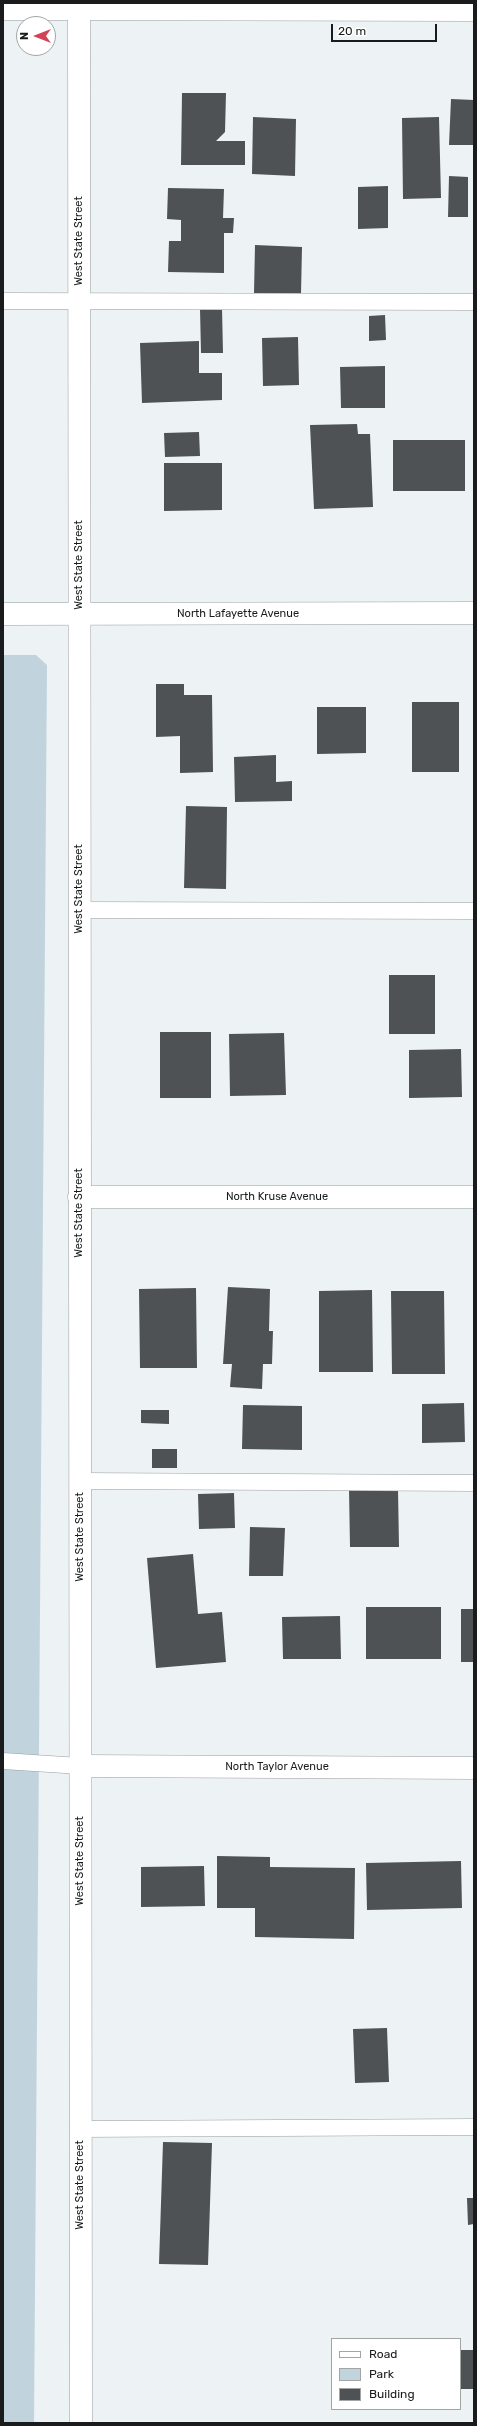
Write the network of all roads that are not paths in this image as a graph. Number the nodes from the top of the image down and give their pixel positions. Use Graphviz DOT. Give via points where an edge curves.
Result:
graph roads {
  1 [pos="79,6"];
  2 [pos="3,9"];
  3 [pos="474,10"];
  4 [pos="3,301"];
  5 [pos="79,301"];
  6 [pos="474,302"];
  7 [pos="474,613"];
  8 [pos="3,614"];
  9 [pos="79,615"];
  10 [pos="79,910"];
  11 [pos="474,911"];
  12 [pos="79,1197"];
  13 [pos="474,1197"];
  14 [pos="80,1480"];
  15 [pos="474,1483"];
  16 [pos="3,1761"];
  17 [pos="80,1766"];
  18 [pos="474,1768"];
  19 [pos="474,2127"];
  20 [pos="80,2129"];
  21 [pos="81,2423"];
  1 -- 2 [label="street"];
  1 -- 3 [label="street"];
  1 -- 5 [label="street, West State Street"];
  4 -- 5 [label="lane"];
  5 -- 6 [label="lane"];
  5 -- 9 [label="street, West State Street"];
  7 -- 9 [label="street, North Lafayette Avenue"];
  8 -- 9 [label="street, North Lafayette Avenue"];
  9 -- 10 [label="street, West State Street"];
  10 -- 11 [label="lane"];
  10 -- 12 [label="street, West State Street"];
  12 -- 13 [label="street, North Kruse Avenue"];
  12 -- 14 [label="street, West State Street"];
  14 -- 15 [label="lane"];
  14 -- 17 [label="street, West State Street"];
  16 -- 17 [label="lane"];
  17 -- 18 [label="street, North Taylor Avenue"];
  17 -- 20 [label="street, West State Street"];
  19 -- 20 [label="lane"];
  20 -- 21 [label="street, West State Street"];
}
